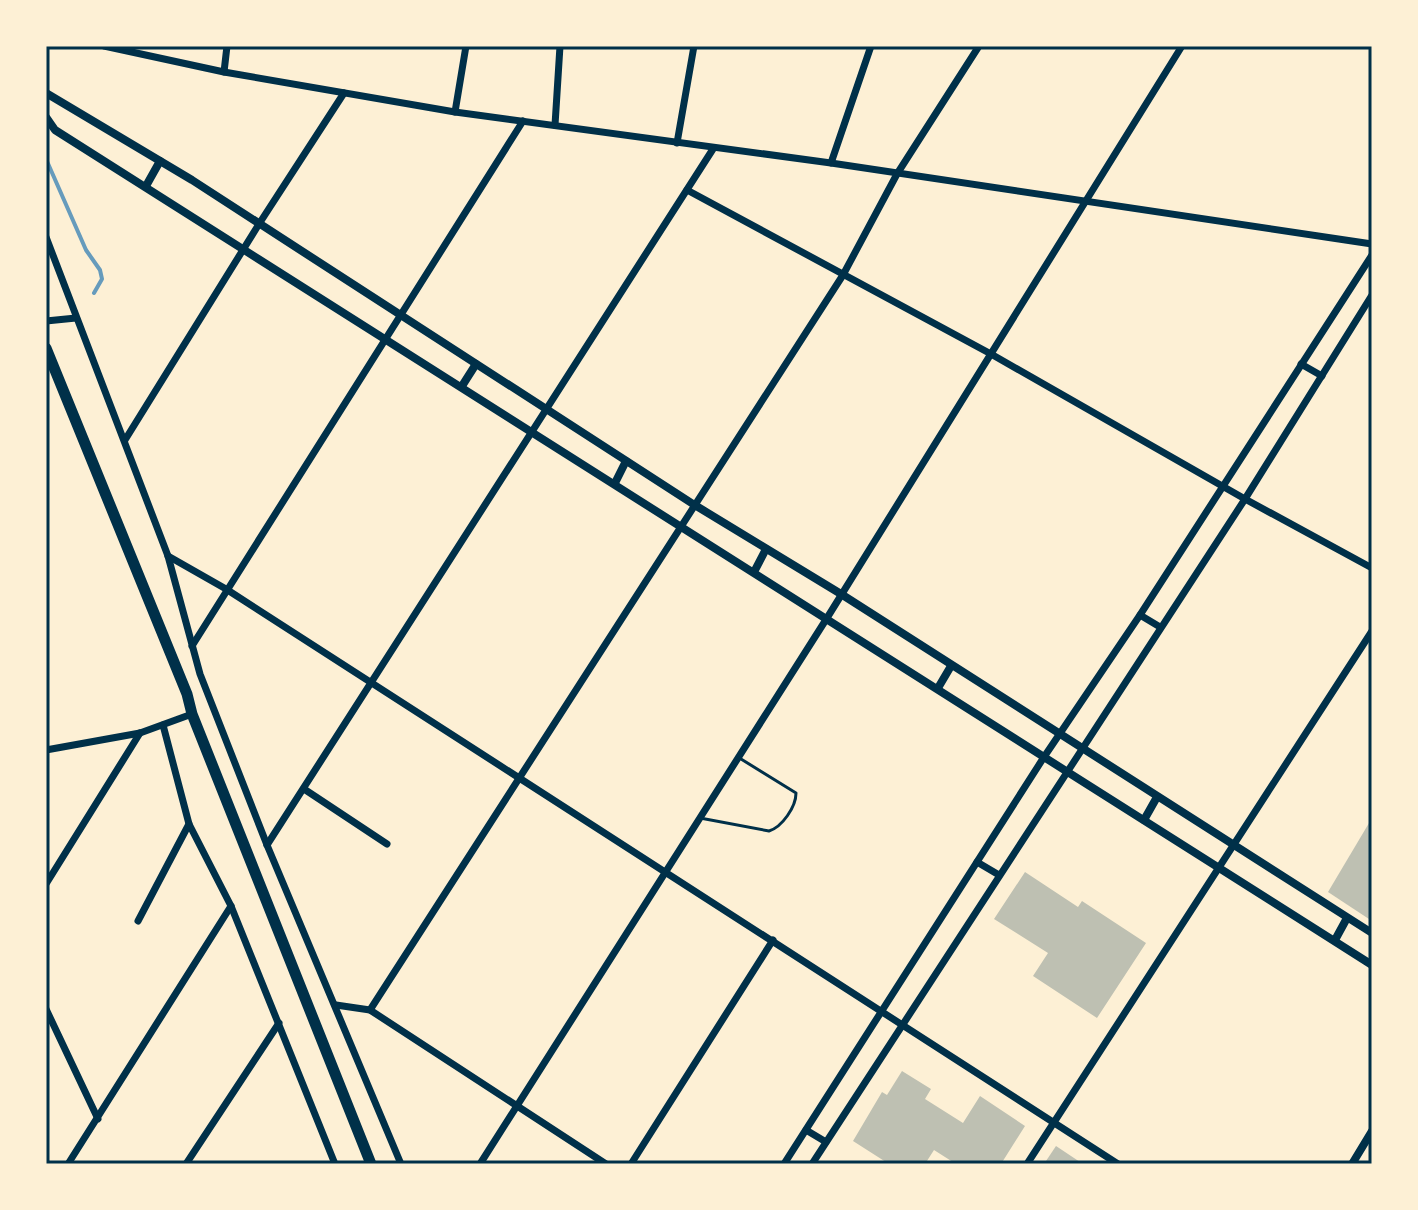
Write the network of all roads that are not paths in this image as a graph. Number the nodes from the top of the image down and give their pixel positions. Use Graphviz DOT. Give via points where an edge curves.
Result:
graph roads {
  1 [pos="104,46"];
  2 [pos="227,46"];
  3 [pos="466,46"];
  4 [pos="560,46"];
  5 [pos="694,46"];
  6 [pos="871,46"];
  7 [pos="979,46"];
  8 [pos="1182,46"];
  9 [pos="224,72"];
  10 [pos="46,93"];
  11 [pos="344,93"];
  12 [pos="455,112"];
  13 [pos="46,117"];
  14 [pos="523,121"];
  15 [pos="555,125"];
  16 [pos="677,143"];
  17 [pos="713,149"];
  18 [pos="160,161"];
  19 [pos="831,163"];
  20 [pos="897,174"];
  21 [pos="146,186"];
  22 [pos="687,190"];
  23 [pos="1085,201"];
  24 [pos="259,224"];
  25 [pos="46,237"];
  26 [pos="1372,244"];
  27 [pos="244,249"];
  28 [pos="1372,255"];
  29 [pos="843,275"];
  30 [pos="1372,295"];
  31 [pos="401,316"];
  32 [pos="76,318"];
  33 [pos="46,321"];
  34 [pos="386,339"];
  35 [pos="46,348"];
  36 [pos="991,354"];
  37 [pos="476,364"];
  38 [pos="1301,364"];
  39 [pos="1322,376"];
  40 [pos="462,386"];
  41 [pos="547,409"];
  42 [pos="533,431"];
  43 [pos="125,440"];
  44 [pos="626,461"];
  45 [pos="615,483"];
  46 [pos="1222,486"];
  47 [pos="1245,499"];
  48 [pos="693,504"];
  49 [pos="680,526"];
  50 [pos="766,549"];
  51 [pos="168,556"];
  52 [pos="1372,568"];
  53 [pos="754,572"];
  54 [pos="226,589"];
  55 [pos="841,594"];
  56 [pos="1140,615"];
  57 [pos="827,618"];
  58 [pos="1160,627"];
  59 [pos="1372,631"];
  60 [pos="192,646"];
  61 [pos="951,666"];
  62 [pos="371,683"];
  63 [pos="938,688"];
  64 [pos="192,714"];
  65 [pos="163,725"];
  66 [pos="140,733"];
  67 [pos="1059,734"];
  68 [pos="1081,748"];
  69 [pos="46,750"];
  70 [pos="1044,757"];
  71 [pos="738,758"];
  72 [pos="1066,771"];
  73 [pos="518,778"];
  74 [pos="304,789"];
  75 [pos="1157,797"];
  76 [pos="700,818"];
  77 [pos="1144,820"];
  78 [pos="189,824"];
  79 [pos="387,844"];
  80 [pos="1233,844"];
  81 [pos="267,845"];
  82 [pos="977,862"];
  83 [pos="1218,867"];
  84 [pos="665,873"];
  85 [pos="999,875"];
  86 [pos="46,884"];
  87 [pos="231,906"];
  88 [pos="1347,918"];
  89 [pos="138,921"];
  90 [pos="1372,933"];
  91 [pos="773,940"];
  92 [pos="1335,940"];
  93 [pos="1372,965"];
  94 [pos="336,1005"];
  95 [pos="46,1009"];
  96 [pos="370,1010"];
  97 [pos="881,1011"];
  98 [pos="279,1023"];
  99 [pos="903,1024"];
  100 [pos="517,1105"];
  101 [pos="98,1119"];
  102 [pos="1055,1122"];
  103 [pos="806,1130"];
  104 [pos="1372,1131"];
  105 [pos="826,1142"];
  106 [pos="68,1164"];
  107 [pos="186,1164"];
  108 [pos="335,1164"];
  109 [pos="371,1164"];
  110 [pos="401,1164"];
  111 [pos="480,1164"];
  112 [pos="606,1164"];
  113 [pos="631,1164"];
  114 [pos="784,1164"];
  115 [pos="812,1164"];
  116 [pos="1027,1164"];
  117 [pos="1118,1164"];
  118 [pos="1352,1164"];
  1 -- 9 [label="street"];
  2 -- 9 [label="street"];
  3 -- 12 [label="street"];
  4 -- 15 [label="street"];
  5 -- 16 [label="street"];
  6 -- 19 [label="street"];
  7 -- 20 [label="street"];
  8 -- 23 [label="street"];
  9 -- 11 [label="street"];
  10 -- 18 [label="street"];
  11 -- 12 [label="street"];
  11 -- 24 [label="street"];
  12 -- 14 [label="street"];
  13 -- 21 [label="street" via="55,130"];
  14 -- 15 [label="street"];
  14 -- 31 [label="street"];
  15 -- 16 [label="street"];
  16 -- 17 [label="street"];
  17 -- 19 [label="street"];
  17 -- 22 [label="street"];
  18 -- 21 [label="street"];
  18 -- 24 [label="street"];
  19 -- 20 [label="street"];
  20 -- 23 [label="street"];
  20 -- 29 [label="street"];
  21 -- 27 [label="street"];
  22 -- 29 [label="street"];
  22 -- 41 [label="street"];
  23 -- 26 [label="street"];
  23 -- 36 [label="street"];
  24 -- 27 [label="street"];
  24 -- 31 [label="street"];
  25 -- 32 [label="street"];
  27 -- 34 [label="street"];
  27 -- 43 [label="street"];
  28 -- 38 [label="street"];
  29 -- 36 [label="street"];
  29 -- 48 [label="street"];
  30 -- 39 [label="street"];
  31 -- 34 [label="street"];
  31 -- 37 [label="street"];
  32 -- 33 [label="street"];
  32 -- 43 [label="street"];
  34 -- 40 [label="street"];
  34 -- 54 [label="street"];
  35 -- 64 [label="highway"];
  36 -- 46 [label="street"];
  36 -- 55 [label="street"];
  37 -- 40 [label="street"];
  37 -- 41 [label="street"];
  38 -- 39 [label="street"];
  38 -- 46 [label="street"];
  39 -- 47 [label="street"];
  40 -- 42 [label="street"];
  41 -- 42 [label="street"];
  41 -- 44 [label="street"];
  42 -- 45 [label="street"];
  42 -- 62 [label="street"];
  43 -- 51 [label="street"];
  44 -- 45 [label="street"];
  44 -- 48 [label="street"];
  45 -- 49 [label="street"];
  46 -- 47 [label="street"];
  46 -- 56 [label="street"];
  47 -- 52 [label="street"];
  47 -- 58 [label="street"];
  48 -- 49 [label="street"];
  48 -- 50 [label="street"];
  49 -- 53 [label="street"];
  49 -- 73 [label="street"];
  50 -- 53 [label="street"];
  50 -- 55 [label="street"];
  51 -- 54 [label="street"];
  51 -- 60 [label="street"];
  53 -- 57 [label="street"];
  54 -- 60 [label="street"];
  54 -- 62 [label="street"];
  55 -- 57 [label="street"];
  55 -- 61 [label="street"];
  56 -- 58 [label="street"];
  56 -- 67 [label="street"];
  57 -- 63 [label="street"];
  57 -- 71 [label="street"];
  58 -- 68 [label="street"];
  59 -- 80 [label="street"];
  60 -- 81 [label="street"];
  61 -- 63 [label="street"];
  61 -- 67 [label="street"];
  62 -- 73 [label="street"];
  62 -- 74 [label="street"];
  63 -- 70 [label="street"];
  64 -- 65 [label="street"];
  64 -- 109 [label="highway"];
  65 -- 66 [label="street"];
  65 -- 78 [label="street"];
  66 -- 69 [label="street"];
  66 -- 86 [label="street"];
  67 -- 68 [label="street"];
  67 -- 70 [label="street"];
  68 -- 72 [label="street"];
  68 -- 75 [label="street"];
  70 -- 72 [label="street"];
  70 -- 82 [label="street"];
  71 -- 76 [label="street"];
  71 -- 76 [label="lane" via="789,787 796,801 774,830"];
  72 -- 77 [label="street"];
  72 -- 85 [label="street"];
  73 -- 84 [label="street"];
  73 -- 96 [label="street"];
  74 -- 79 [label="street"];
  74 -- 81 [label="street"];
  75 -- 77 [label="street"];
  75 -- 80 [label="street"];
  76 -- 84 [label="street"];
  77 -- 83 [label="street"];
  78 -- 87 [label="street"];
  78 -- 89 [label="street"];
  80 -- 83 [label="street"];
  80 -- 88 [label="street"];
  81 -- 94 [label="street"];
  82 -- 85 [label="street"];
  82 -- 97 [label="street"];
  83 -- 92 [label="street"];
  83 -- 102 [label="street"];
  84 -- 91 [label="street"];
  84 -- 100 [label="street"];
  85 -- 99 [label="street"];
  87 -- 98 [label="street"];
  87 -- 101 [label="street"];
  88 -- 90 [label="street"];
  88 -- 92 [label="street"];
  91 -- 97 [label="street"];
  91 -- 113 [label="street"];
  92 -- 93 [label="street"];
  94 -- 96 [label="street"];
  94 -- 110 [label="street"];
  95 -- 101 [label="street"];
  96 -- 100 [label="street"];
  97 -- 99 [label="street"];
  97 -- 103 [label="street"];
  98 -- 107 [label="street"];
  98 -- 108 [label="street"];
  99 -- 102 [label="street"];
  99 -- 105 [label="street"];
  100 -- 111 [label="street"];
  100 -- 112 [label="street"];
  101 -- 106 [label="street"];
  102 -- 116 [label="street"];
  102 -- 117 [label="street"];
  103 -- 105 [label="street"];
  103 -- 114 [label="street"];
  104 -- 118 [label="street"];
  105 -- 115 [label="street"];
}
